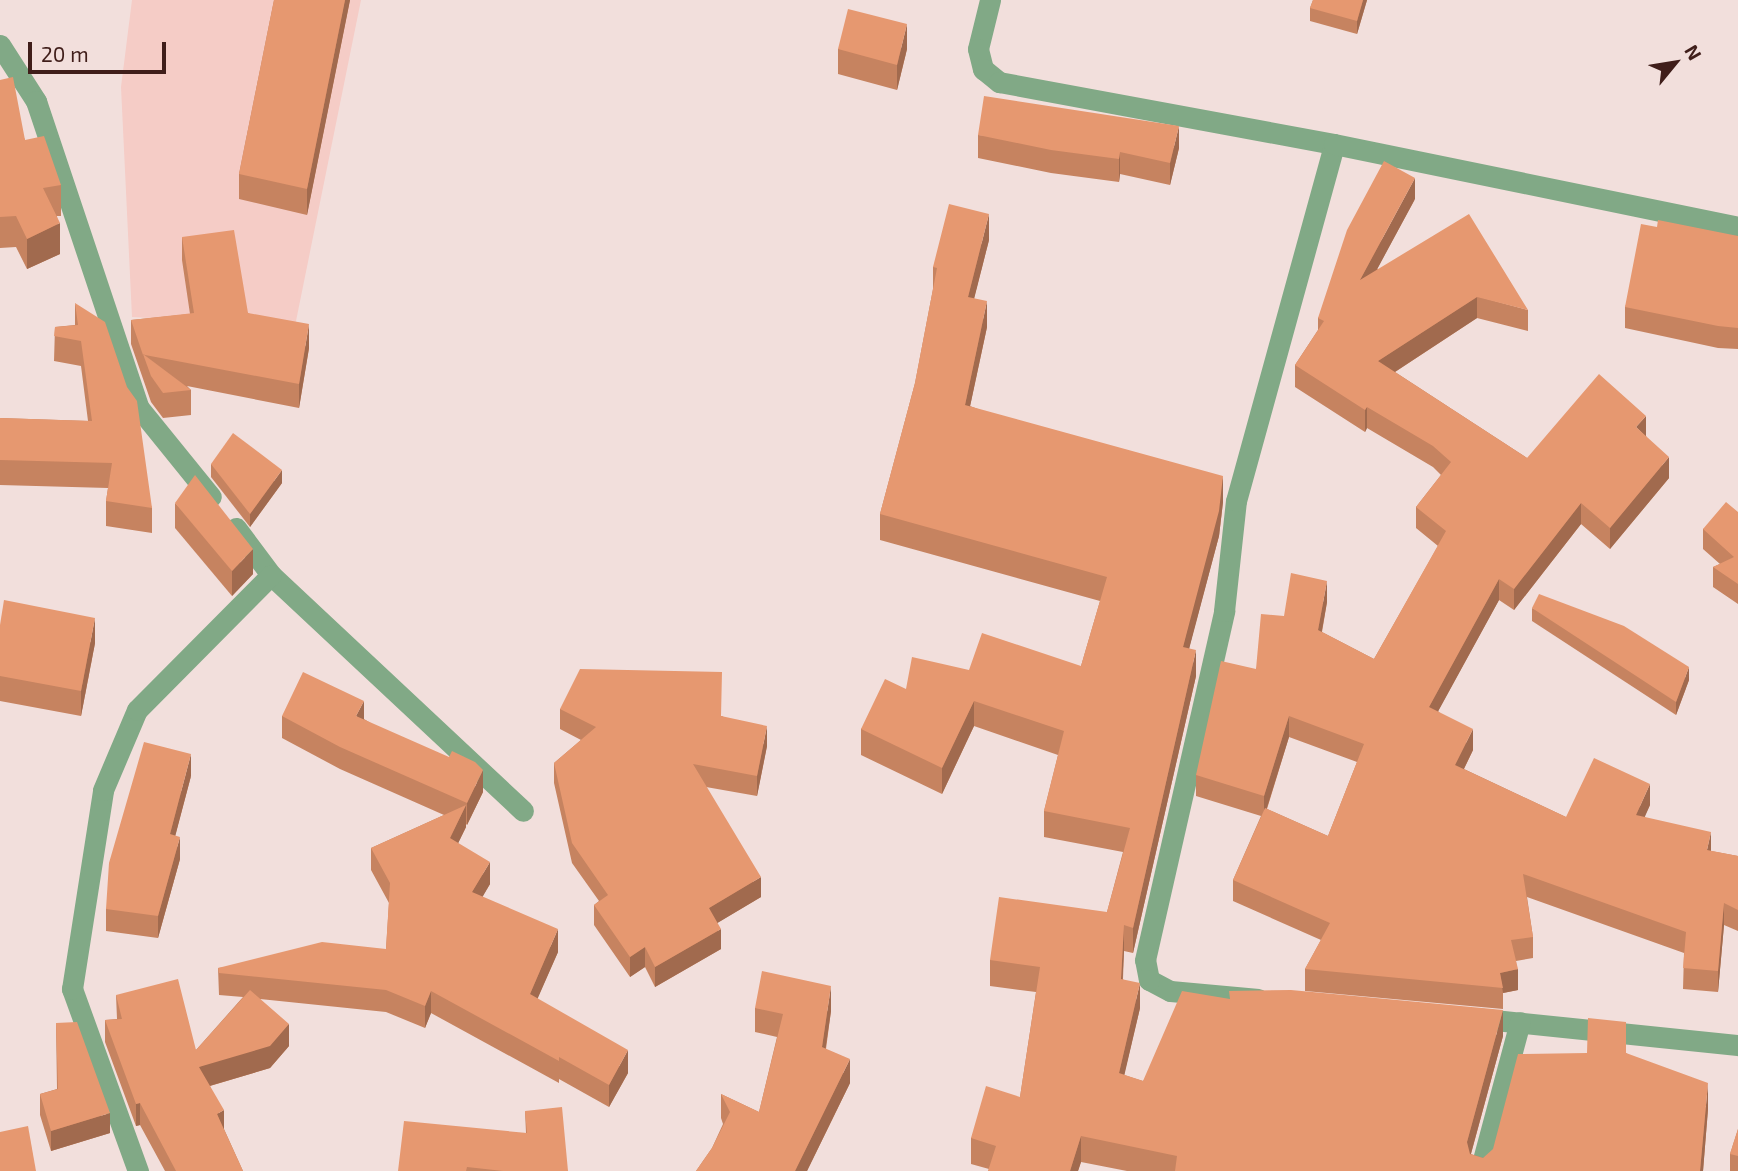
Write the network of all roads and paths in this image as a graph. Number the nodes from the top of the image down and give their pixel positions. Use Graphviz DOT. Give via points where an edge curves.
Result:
graph roads {
  1 [pos="989,0"];
  2 [pos="0,45"];
  3 [pos="1334,144"];
  4 [pos="1738,227"];
  5 [pos="271,575"];
  6 [pos="523,811"];
  7 [pos="1277,1001"];
  8 [pos="1452,1016"];
  9 [pos="1520,1022"];
  10 [pos="1738,1045"];
  11 [pos="138,1171"];
  12 [pos="1480,1171"];
  1 -- 3 [label="street" via="978,49 984,69 999,82"];
  2 -- 5 [label="street" via="36,101 139,408"];
  3 -- 4 [label="street"];
  3 -- 7 [label="street" via="1236,501 1224,611 1145,960 1149,980 1170,991"];
  5 -- 6 [label="street"];
  5 -- 11 [label="street" via="137,710 103,790 72,989"];
  8 -- 9 [label="street"];
  9 -- 10 [label="street"];
  9 -- 12 [label="street"];
}
